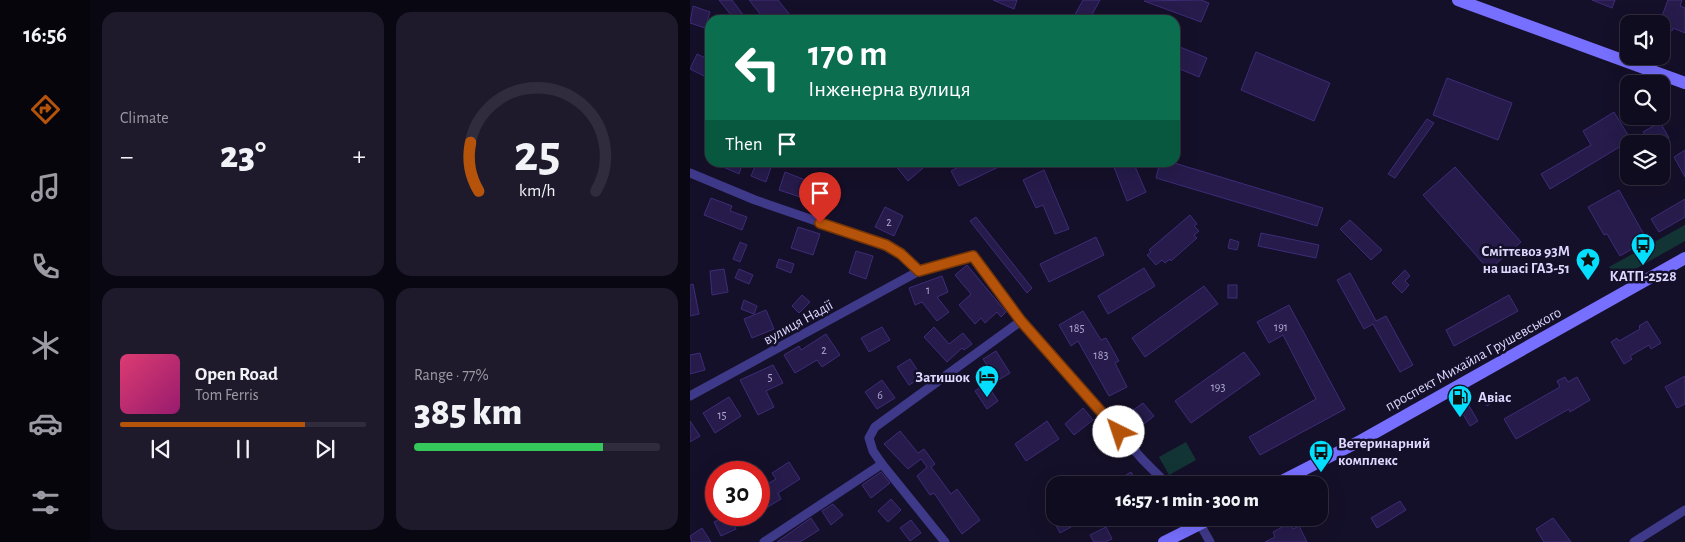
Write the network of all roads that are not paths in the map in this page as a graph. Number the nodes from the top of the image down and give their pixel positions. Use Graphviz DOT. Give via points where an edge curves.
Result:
graph roads {
  1 [pos="1458,0"];
  2 [pos="1685,83"];
  3 [pos="690,173"];
  4 [pos="1685,258"];
  5 [pos="919,271"];
  6 [pos="1021,321"];
  7 [pos="690,396"];
  8 [pos="882,464"];
  9 [pos="1159,476"];
  10 [pos="1292,476"];
  11 [pos="1685,510"];
  12 [pos="1192,526"];
  13 [pos="1203,526"];
  14 [pos="764,542"];
  15 [pos="945,542"];
  16 [pos="1164,542"];
  17 [pos="1210,542"];
  18 [pos="1634,542"];
  1 -- 2 [label="street"];
  3 -- 5 [label="street" via="754,200 886,245"];
  4 -- 10 [label="street, проспект Михайла Грушевського" via="1362,440"];
  5 -- 6 [label="street, вулиця Надії" via="973,256"];
  5 -- 7 [label="street, вулиця Надії"];
  6 -- 8 [label="street" via="875,427 869,438 873,452"];
  6 -- 9 [label="street"];
  8 -- 14 [label="street"];
  8 -- 15 [label="street"];
  11 -- 18 [label="street"];
  12 -- 16 [label="street"];
  13 -- 17 [label="street"];
}
